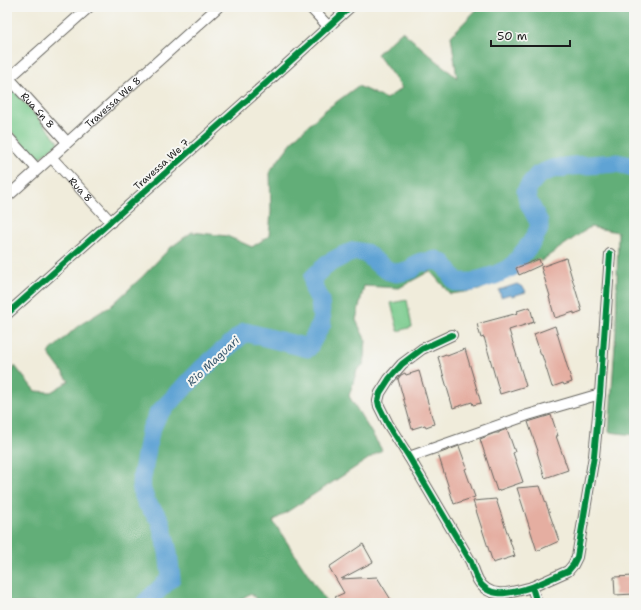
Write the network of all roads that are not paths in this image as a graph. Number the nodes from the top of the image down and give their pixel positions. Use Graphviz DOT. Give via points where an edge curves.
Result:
graph roads {
  1 [pos="89,7"];
  2 [pos="218,7"];
  3 [pos="310,7"];
  4 [pos="350,7"];
  5 [pos="328,26"];
  6 [pos="8,79"];
  7 [pos="7,136"];
  8 [pos="67,142"];
  9 [pos="51,157"];
  10 [pos="37,169"];
  11 [pos="7,197"];
  12 [pos="111,222"];
  13 [pos="610,254"];
  14 [pos="7,314"];
  15 [pos="452,335"];
  16 [pos="600,394"];
  17 [pos="409,456"];
  18 [pos="532,587"];
  19 [pos="537,603"];
  1 -- 6 [label="street"];
  2 -- 8 [label="street, Travessa We 8"];
  3 -- 5 [label="street"];
  4 -- 5 [label="street"];
  5 -- 12 [label="street, Travessa We 7"];
  6 -- 8 [label="street, Rua Sn 8"];
  7 -- 10 [label="street"];
  8 -- 9 [label="street, Travessa We 8"];
  9 -- 10 [label="street, Travessa We 8"];
  9 -- 12 [label="street, Rua 8"];
  10 -- 11 [label="street, Travessa We 8"];
  12 -- 14 [label="street, Travessa We 7"];
  13 -- 16 [label="street"];
  15 -- 17 [label="street" via="422,349 402,364 380,393 379,406"];
  16 -- 17 [label="street"];
  16 -- 18 [label="street" via="594,456 577,557 568,571"];
  17 -- 18 [label="street" via="471,562 479,581 494,593 501,594"];
  18 -- 19 [label="street"];
}
